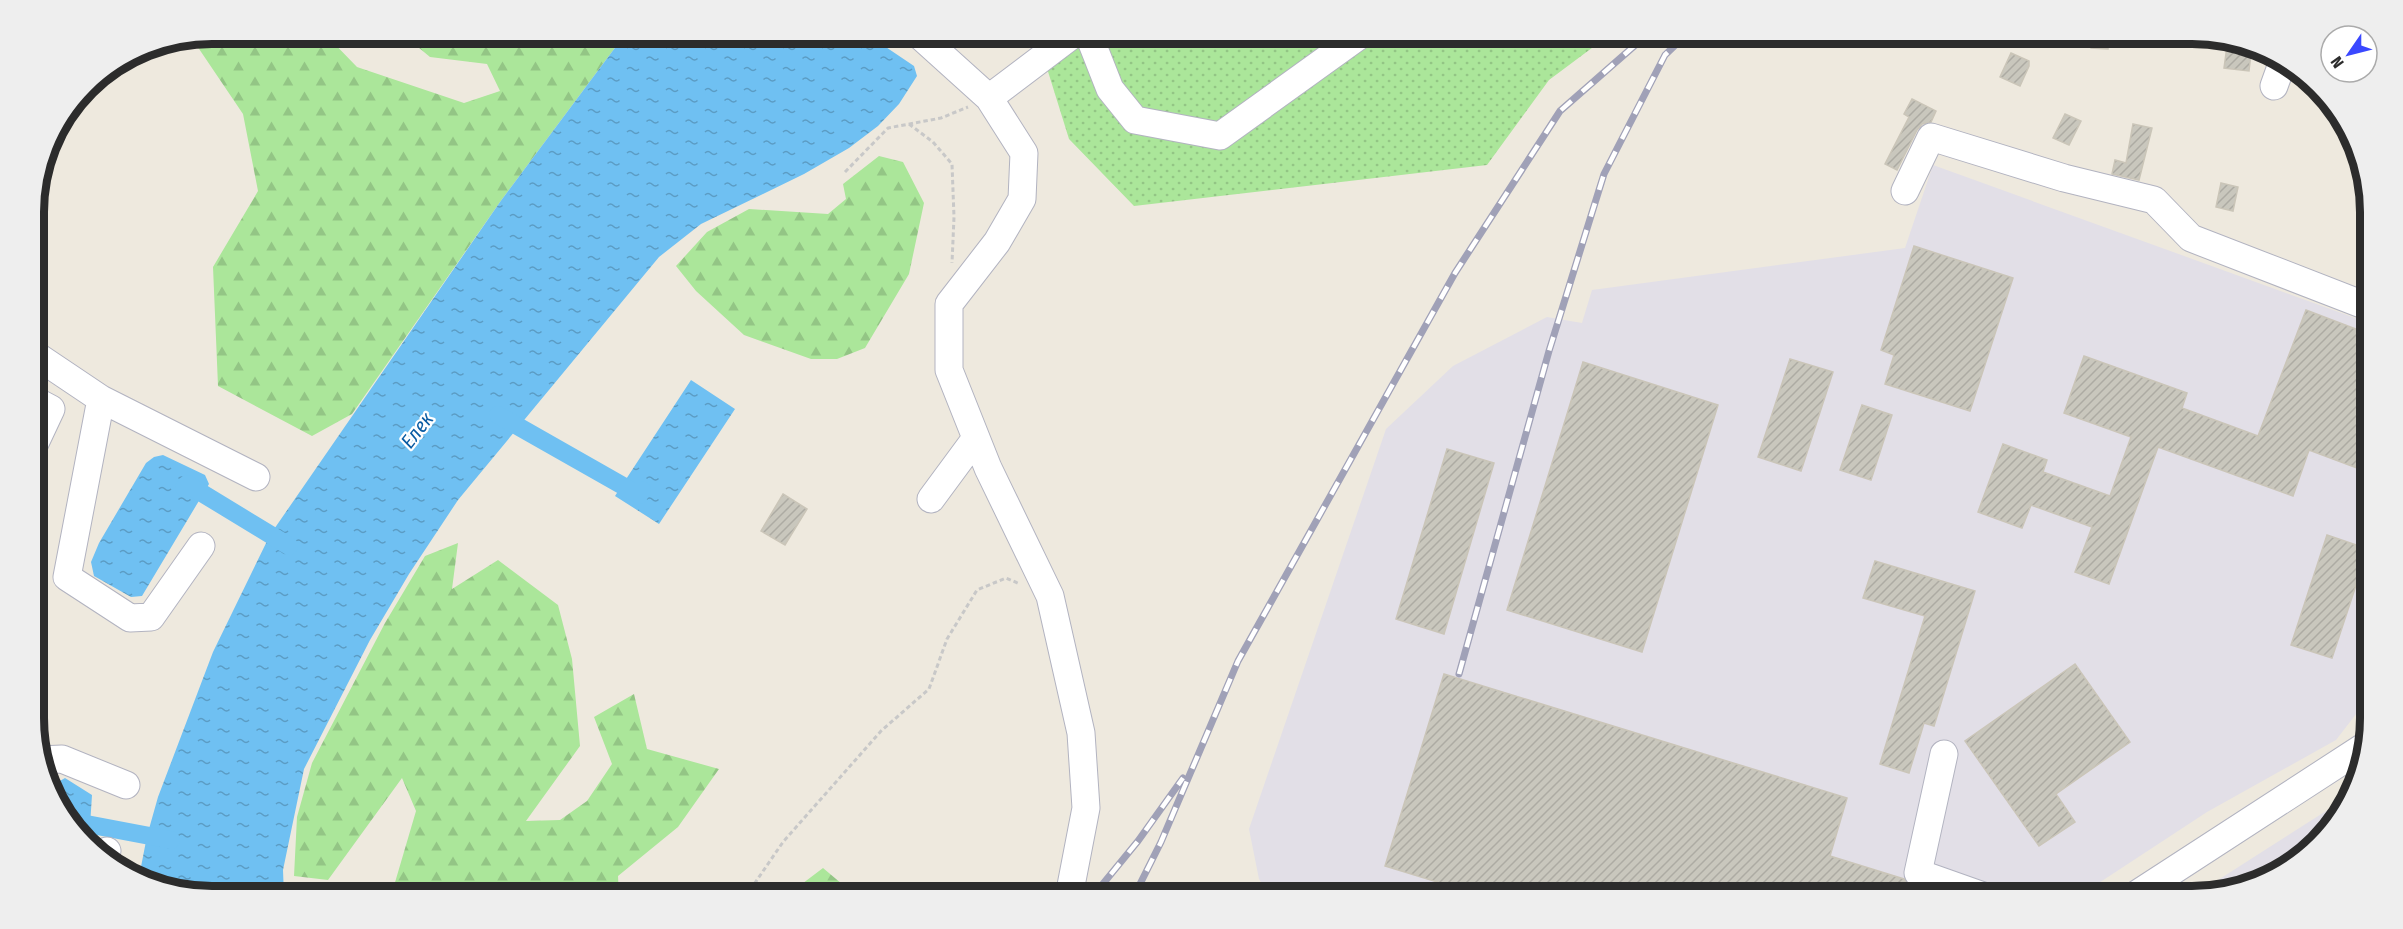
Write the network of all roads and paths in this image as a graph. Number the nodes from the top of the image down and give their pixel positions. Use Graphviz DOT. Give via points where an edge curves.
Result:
graph roads {
  1 [pos="929,44"];
  2 [pos="1060,44"];
  3 [pos="1092,44"];
  4 [pos="1348,44"];
  5 [pos="2280,69"];
  6 [pos="2274,86"];
  7 [pos="989,98"];
  8 [pos="909,124"];
  9 [pos="845,172"];
  10 [pos="1905,191"];
  11 [pos="951,271"];
  12 [pos="2360,304"];
  13 [pos="44,361"];
  14 [pos="101,399"];
  15 [pos="44,405"];
  16 [pos="44,424"];
  17 [pos="976,438"];
  18 [pos="256,477"];
  19 [pos="931,499"];
  20 [pos="201,546"];
  21 [pos="1050,596"];
  22 [pos="2355,752"];
  23 [pos="1944,754"];
  24 [pos="49,760"];
  25 [pos="126,785"];
  26 [pos="1952,885"];
  27 [pos="2151,885"];
  28 [pos="753,886"];
  29 [pos="1071,886"];
  1 -- 7 [label="street"];
  2 -- 7 [label="street"];
  3 -- 4 [label="street" via="1110,89 1135,120 1220,136"];
  5 -- 6 [label="street"];
  7 -- 8 [label="path" via="941,118"];
  7 -- 17 [label="street" via="1024,153 1022,199 997,242 950,304 949,369"];
  8 -- 9 [label="path" via="888,128"];
  8 -- 11 [label="path" via="933,142 952,164"];
  10 -- 12 [label="street" via="1931,137 2064,178 2154,200 2191,238"];
  13 -- 14 [label="street"];
  14 -- 18 [label="street"];
  14 -- 20 [label="street" via="67,577 130,618 152,617"];
  15 -- 16 [label="street" via="51,409"];
  17 -- 19 [label="street"];
  17 -- 21 [label="street"];
  21 -- 28 [label="path" via="1006,578 976,590 947,639 929,689 881,731 783,842"];
  21 -- 29 [label="street" via="1081,733 1086,808"];
  22 -- 27 [label="street"];
  23 -- 26 [label="street" via="1918,873"];
  24 -- 25 [label="street" via="62,759"];
}
